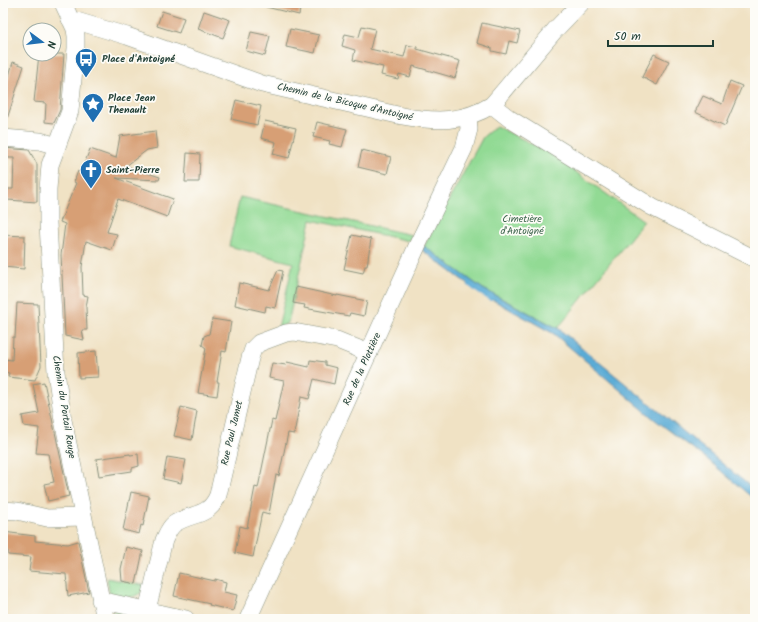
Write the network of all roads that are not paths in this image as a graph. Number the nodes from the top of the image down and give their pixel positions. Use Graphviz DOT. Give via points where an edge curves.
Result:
graph roads {
  1 [pos="581,3"];
  2 [pos="69,10"];
  3 [pos="492,105"];
  4 [pos="468,117"];
  5 [pos="3,138"];
  6 [pos="57,146"];
  7 [pos="755,259"];
  8 [pos="369,353"];
  9 [pos="3,510"];
  10 [pos="83,517"];
  11 [pos="100,600"];
  12 [pos="147,610"];
  13 [pos="105,619"];
  14 [pos="186,619"];
  15 [pos="248,619"];
  1 -- 3 [label="street, Chemin de la Bicoque d'Antoigné"];
  2 -- 4 [label="street, Chemin de la Bicoque d'Antoigné" via="127,36 262,84 424,120"];
  2 -- 6 [label="street, Chemin du Portail Rouge" via="76,36 74,71 70,112"];
  3 -- 4 [label="street, Chemin de la Bicoque d'Antoigné"];
  3 -- 7 [label="street" via="510,119 652,207"];
  4 -- 8 [label="street, Rue de la Plottière" via="469,129 464,148"];
  5 -- 6 [label="street"];
  6 -- 10 [label="street, Chemin du Portail Rouge" via="50,165 48,189 56,372"];
  8 -- 12 [label="street, Rue Paul Jamet" via="337,340 294,332 267,339 253,349 216,499 209,509 174,524 168,531"];
  8 -- 15 [label="street, Rue de la Plottière"];
  9 -- 10 [label="street" via="47,518"];
  10 -- 11 [label="street, Chemin du Portail Rouge"];
  11 -- 12 [label="street"];
  11 -- 13 [label="street, Chemin du Portail Rouge"];
  12 -- 14 [label="street"];
}
